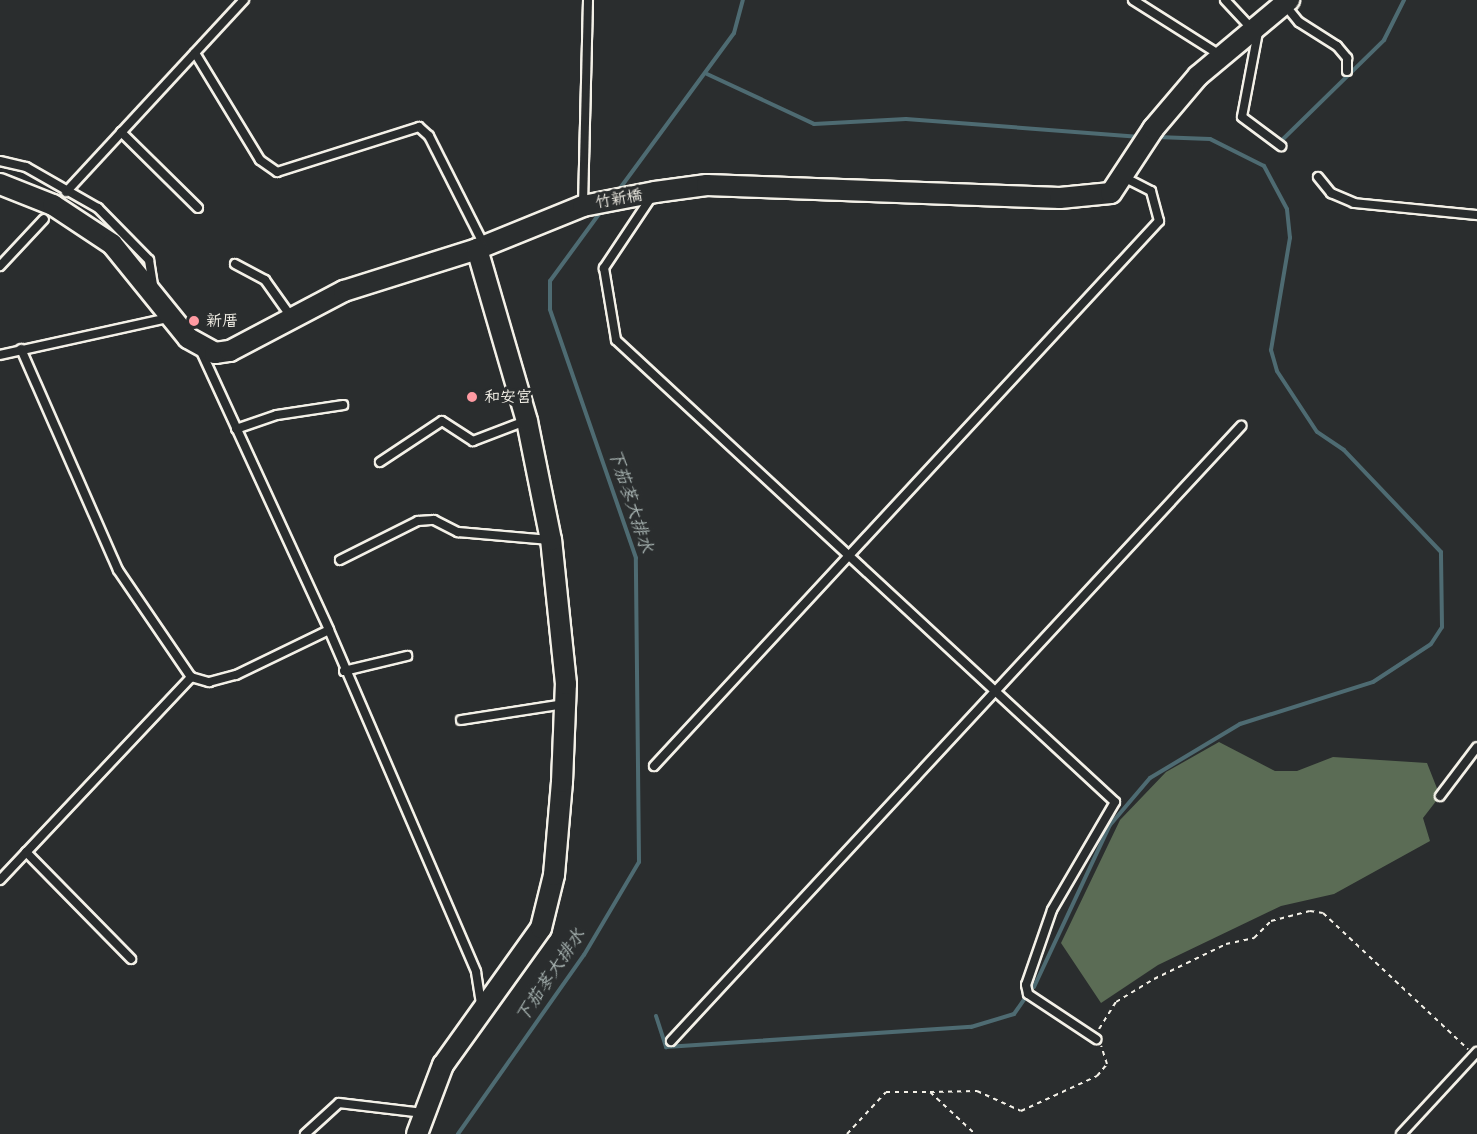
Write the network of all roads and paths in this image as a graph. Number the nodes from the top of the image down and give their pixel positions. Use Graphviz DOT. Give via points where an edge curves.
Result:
graph roads {
  1 [pos="244,0"];
  2 [pos="588,0"];
  3 [pos="1133,0"];
  4 [pos="1225,0"];
  5 [pos="1287,2"];
  6 [pos="1256,27"];
  7 [pos="195,52"];
  8 [pos="1222,56"];
  9 [pos="1347,71"];
  10 [pos="121,132"];
  11 [pos="1281,146"];
  12 [pos="0,161"];
  13 [pos="1318,177"];
  14 [pos="1125,178"];
  15 [pos="0,184"];
  16 [pos="66,192"];
  17 [pos="655,192"];
  18 [pos="583,206"];
  19 [pos="198,208"];
  20 [pos="1477,215"];
  21 [pos="44,219"];
  22 [pos="481,247"];
  23 [pos="235,264"];
  24 [pos="0,266"];
  25 [pos="154,295"];
  26 [pos="172,317"];
  27 [pos="292,319"];
  28 [pos="199,347"];
  29 [pos="21,349"];
  30 [pos="0,355"];
  31 [pos="343,405"];
  32 [pos="526,421"];
  33 [pos="1241,426"];
  34 [pos="236,429"];
  35 [pos="380,462"];
  36 [pos="551,540"];
  37 [pos="849,554"];
  38 [pos="340,560"];
  39 [pos="329,630"];
  40 [pos="407,656"];
  41 [pos="344,671"];
  42 [pos="191,677"];
  43 [pos="997,692"];
  44 [pos="565,704"];
  45 [pos="461,720"];
  46 [pos="1477,747"];
  47 [pos="654,766"];
  48 [pos="1440,796"];
  49 [pos="26,852"];
  50 [pos="0,880"];
  51 [pos="131,959"];
  52 [pos="481,1006"];
  53 [pos="1096,1039"];
  54 [pos="671,1041"];
  55 [pos="1476,1053"];
  56 [pos="930,1092"];
  57 [pos="425,1113"];
  58 [pos="305,1134"];
  59 [pos="417,1134"];
  60 [pos="848,1134"];
  61 [pos="975,1134"];
  62 [pos="1401,1134"];
  1 -- 7 [label="lane"];
  2 -- 18 [label="lane"];
  3 -- 8 [label="lane"];
  4 -- 6 [label="lane"];
  5 -- 6 [label="street"];
  5 -- 9 [label="lane" via="1299,22 1337,46 1347,58"];
  6 -- 8 [label="street"];
  6 -- 11 [label="lane" via="1242,117"];
  7 -- 10 [label="lane"];
  7 -- 22 [label="lane" via="260,160 277,172 419,127 429,136"];
  8 -- 14 [label="street" via="1153,129"];
  10 -- 16 [label="lane"];
  10 -- 19 [label="lane"];
  12 -- 16 [label="lane" via="26,167"];
  13 -- 20 [label="lane" via="1331,193 1354,203"];
  14 -- 17 [label="street, 竹新橋" via="1111,193 1060,198 707,185"];
  14 -- 37 [label="lane" via="1151,191 1159,221"];
  15 -- 25 [label="street" via="53,205 94,231"];
  16 -- 25 [label="lane" via="98,208 149,260"];
  17 -- 18 [label="street, 竹新橋"];
  17 -- 37 [label="lane" via="604,268 616,340"];
  18 -- 22 [label="street, 竹新橋"];
  21 -- 24 [label="lane"];
  22 -- 27 [label="street, 竹新橋" via="344,291"];
  22 -- 32 [label="street"];
  23 -- 27 [label="lane" via="265,280"];
  25 -- 26 [label="street"];
  26 -- 28 [label="street"];
  26 -- 29 [label="lane"];
  27 -- 28 [label="street, 竹新橋" via="230,351"];
  28 -- 34 [label="lane"];
  29 -- 30 [label="lane"];
  29 -- 42 [label="lane" via="118,570"];
  31 -- 34 [label="lane" via="276,415"];
  32 -- 35 [label="lane" via="473,441 442,421"];
  32 -- 36 [label="street"];
  33 -- 43 [label="lane"];
  34 -- 39 [label="lane"];
  36 -- 38 [label="lane" via="458,532 434,520 418,521"];
  36 -- 44 [label="street"];
  37 -- 43 [label="lane"];
  37 -- 47 [label="lane"];
  39 -- 41 [label="lane"];
  39 -- 42 [label="lane" via="236,675 209,682"];
  40 -- 41 [label="lane"];
  41 -- 52 [label="lane" via="476,972"];
  42 -- 49 [label="lane"];
  43 -- 53 [label="lane" via="1114,802 1052,910 1026,985 1028,994"];
  43 -- 54 [label="lane"];
  44 -- 45 [label="lane"];
  44 -- 52 [label="street" via="554,875 541,928"];
  46 -- 48 [label="lane"];
  49 -- 50 [label="lane"];
  49 -- 51 [label="lane"];
  52 -- 57 [label="street" via="443,1065"];
  53 -- 55 [label="path" via="1101,1020 1135,990 1226,944 1254,938 1271,921 1310,911 1323,913"];
  53 -- 56 [label="path" via="1107,1064 1098,1077 1021,1111 977,1091"];
  55 -- 62 [label="lane"];
  56 -- 60 [label="path" via="886,1092"];
  56 -- 61 [label="path"];
  57 -- 58 [label="lane" via="339,1103"];
  57 -- 59 [label="street"];
}
